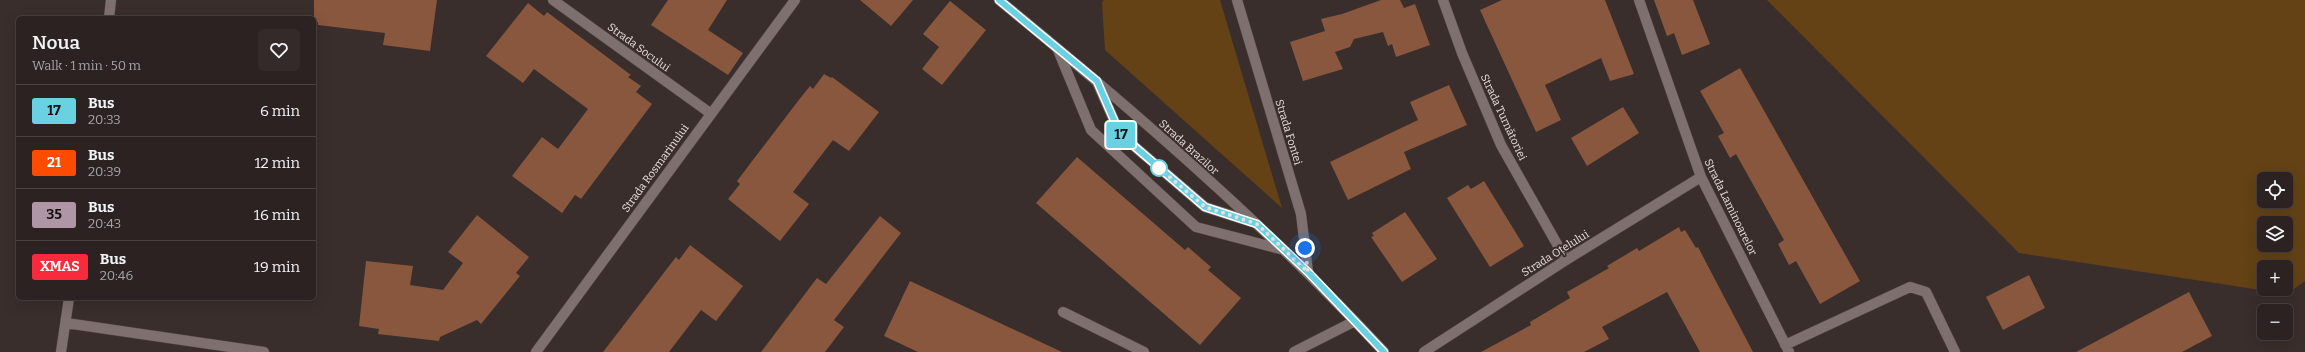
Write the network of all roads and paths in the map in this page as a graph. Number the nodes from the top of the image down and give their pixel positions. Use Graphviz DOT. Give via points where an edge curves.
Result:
graph roads {
  1 [pos="112,0"];
  2 [pos="553,0"];
  3 [pos="794,0"];
  4 [pos="999,0"];
  5 [pos="1237,0"];
  6 [pos="1443,0"];
  7 [pos="1639,0"];
  8 [pos="109,16"];
  9 [pos="1058,48"];
  10 [pos="1097,81"];
  11 [pos="710,113"];
  12 [pos="1701,177"];
  13 [pos="1257,224"];
  14 [pos="1285,250"];
  15 [pos="1566,260"];
  16 [pos="1308,272"];
  17 [pos="69,300"];
  18 [pos="1063,312"];
  19 [pos="1355,321"];
  20 [pos="66,324"];
  21 [pos="1787,348"];
  22 [pos="61,352"];
  23 [pos="264,352"];
  24 [pos="536,352"];
  25 [pos="1144,352"];
  26 [pos="1294,352"];
  27 [pos="1384,352"];
  28 [pos="1424,352"];
  29 [pos="1955,352"];
  1 -- 8 [label="street"];
  2 -- 11 [label="street, Strada Socului"];
  3 -- 11 [label="street, Strada Rosmarinului"];
  4 -- 9 [label="street, Strada Brazilor"];
  5 -- 16 [label="street, Strada Fontei" via="1301,214"];
  6 -- 15 [label="street, Strada Turnătoriei" via="1462,53 1501,145"];
  7 -- 12 [label="street, Strada Laminoarelor"];
  9 -- 10 [label="street, Strada Brazilor"];
  9 -- 14 [label="street" via="1091,130 1196,227"];
  10 -- 13 [label="street, Strada Brazilor"];
  10 -- 13 [label="street" via="1120,134 1205,207"];
  11 -- 24 [label="street, Strada Rosmarinului"];
  12 -- 15 [label="street, Strada Oțelului"];
  12 -- 21 [label="street, Strada Laminoarelor"];
  13 -- 14 [label="street, Strada Brazilor"];
  14 -- 16 [label="street, Strada Brazilor"];
  15 -- 28 [label="street, Strada Oțelului"];
  16 -- 19 [label="street, Strada Brazilor"];
  17 -- 20 [label="street"];
  18 -- 25 [label="street"];
  19 -- 26 [label="street"];
  19 -- 27 [label="street, Strada Brazilor"];
  20 -- 22 [label="street"];
  20 -- 23 [label="street"];
  21 -- 29 [label="street" via="1910,287 1926,292"];
}
